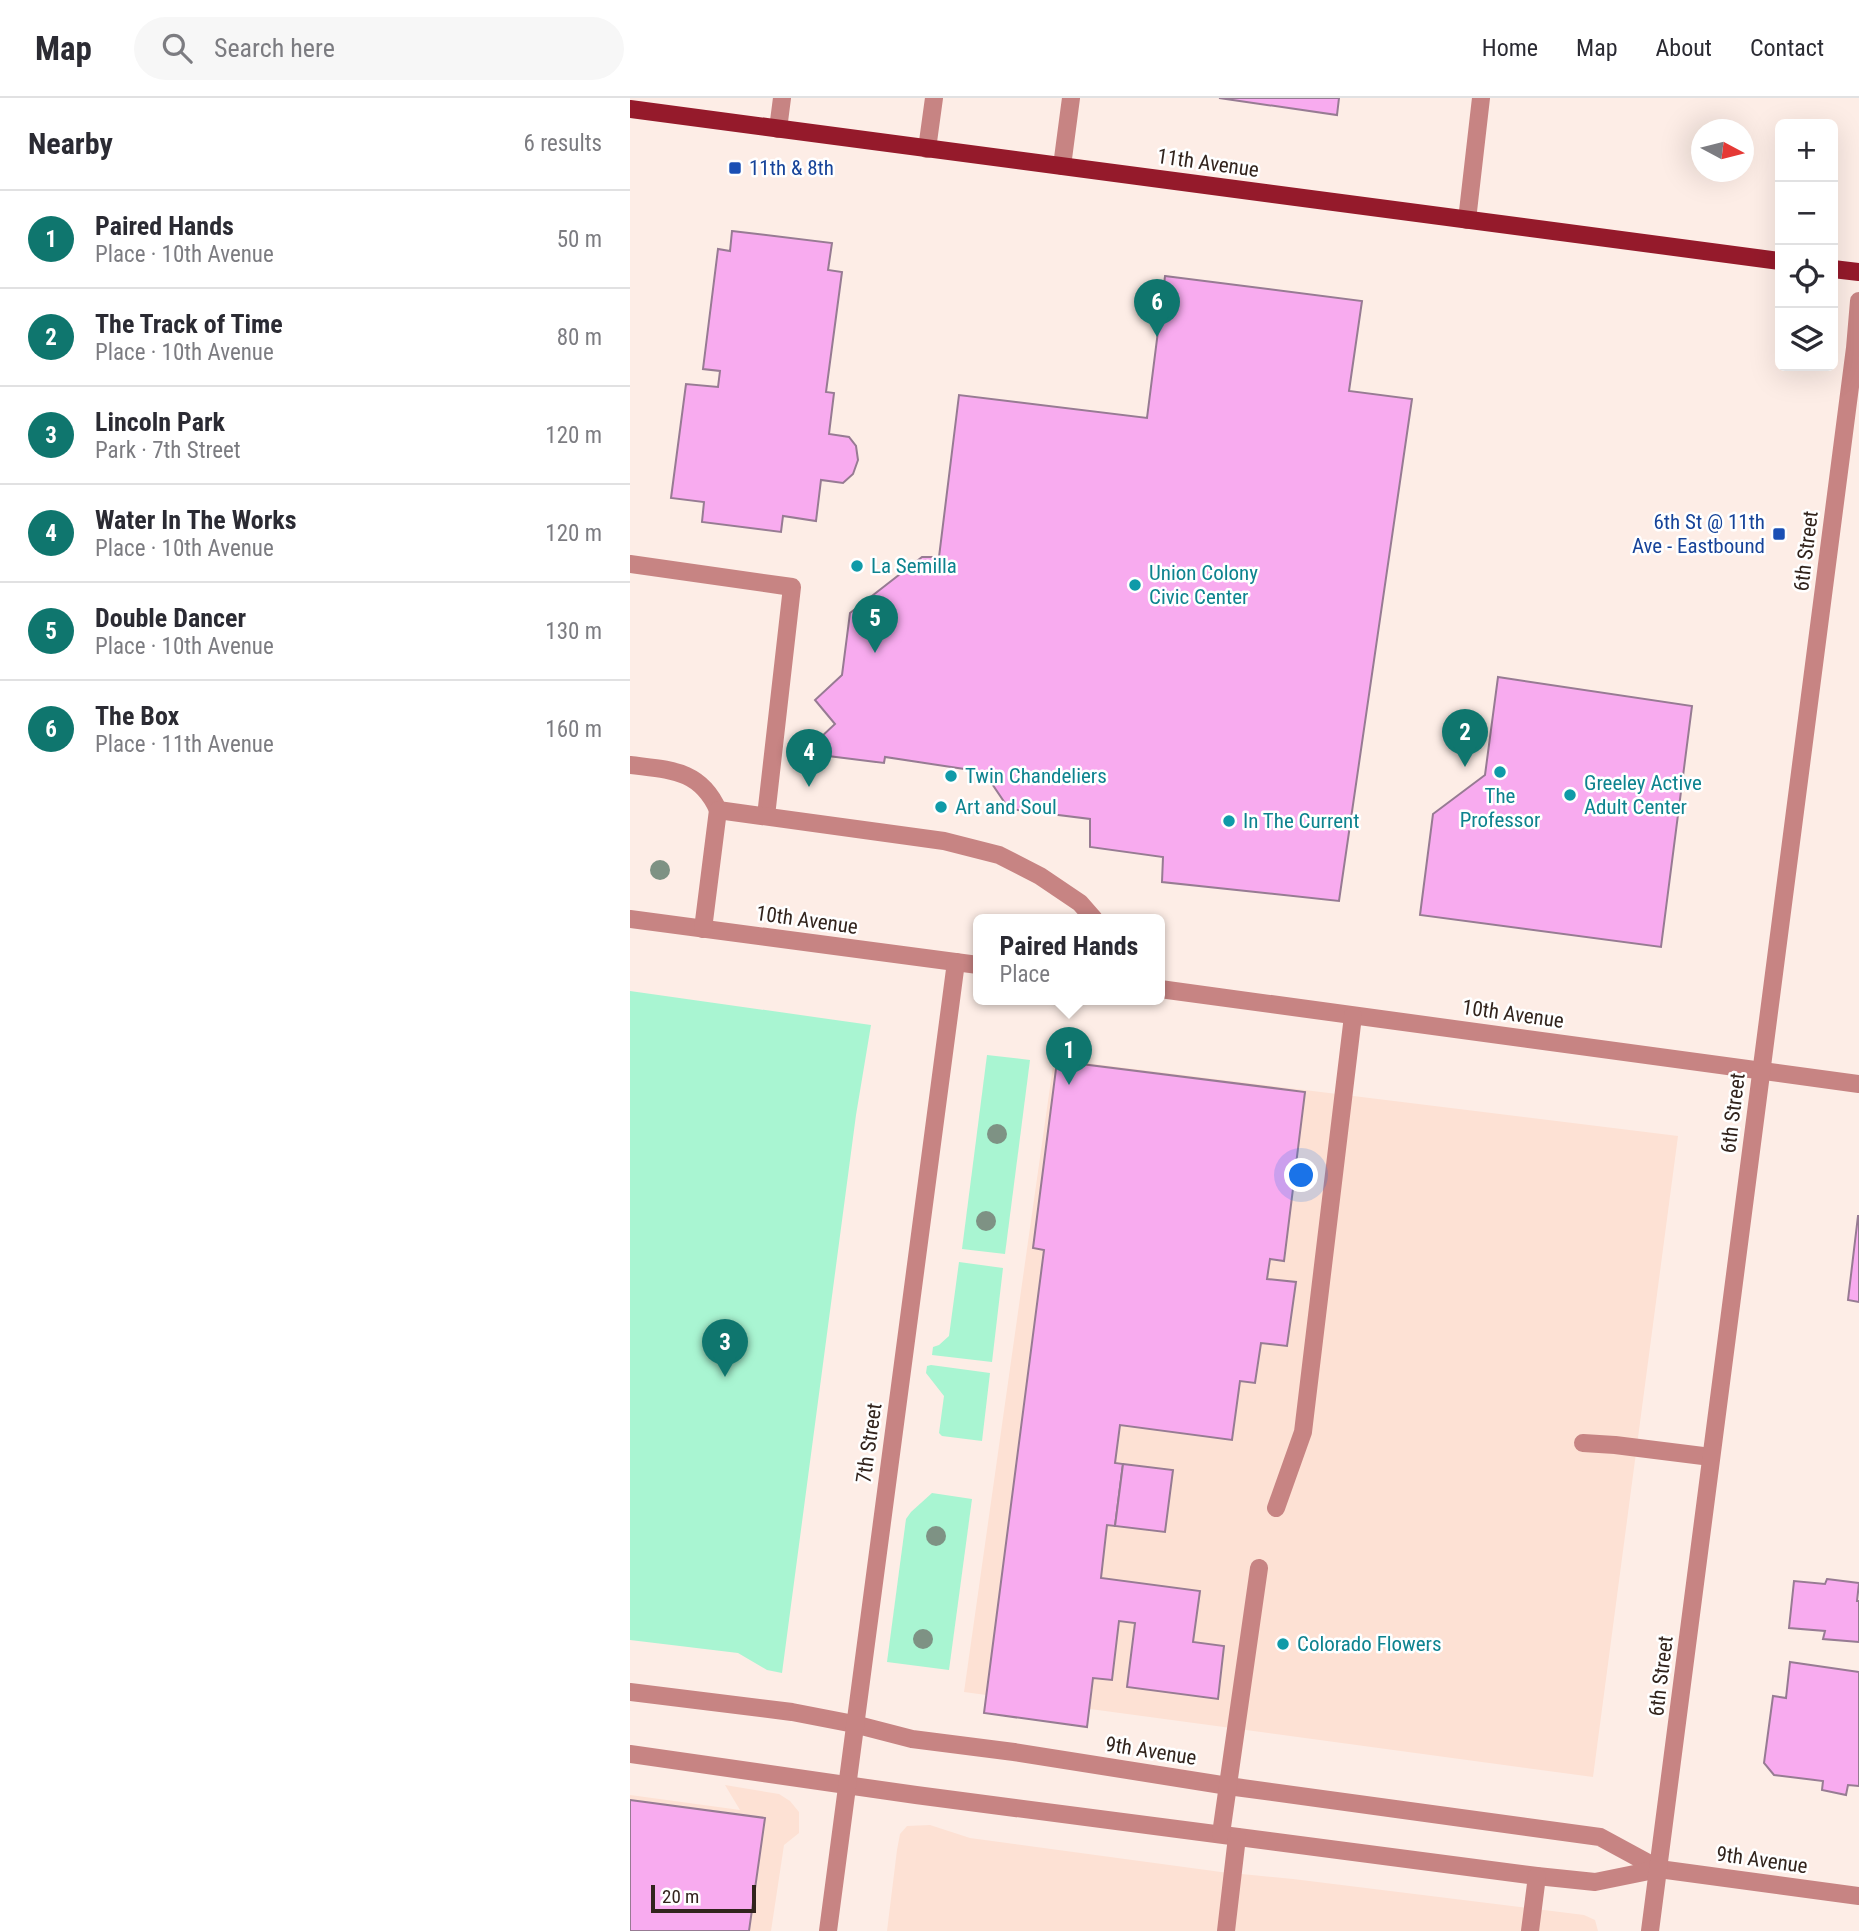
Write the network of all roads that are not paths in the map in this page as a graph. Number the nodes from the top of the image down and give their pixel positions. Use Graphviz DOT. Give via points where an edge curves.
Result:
graph roads {
  1 [pos="782,98"];
  2 [pos="934,98"];
  3 [pos="1071,98"];
  4 [pos="1481,98"];
  5 [pos="630,110"];
  6 [pos="778,129"];
  7 [pos="927,149"];
  8 [pos="1062,166"];
  9 [pos="1467,220"];
  10 [pos="1775,260"];
  11 [pos="1838,270"];
  12 [pos="1859,272"];
  13 [pos="1859,301"];
  14 [pos="630,565"];
  15 [pos="630,765"];
  16 [pos="718,810"];
  17 [pos="766,816"];
  18 [pos="1090,914"];
  19 [pos="630,919"];
  20 [pos="703,929"];
  21 [pos="956,962"];
  22 [pos="973,964"];
  23 [pos="1165,990"];
  24 [pos="1353,1016"];
  25 [pos="1761,1070"];
  26 [pos="1859,1084"];
  27 [pos="1583,1443"];
  28 [pos="1711,1457"];
  29 [pos="1276,1508"];
  30 [pos="1259,1568"];
  31 [pos="630,1692"];
  32 [pos="854,1724"];
  33 [pos="630,1754"];
  34 [pos="846,1784"];
  35 [pos="1227,1786"];
  36 [pos="1229,1835"];
  37 [pos="1658,1869"];
  38 [pos="1537,1876"];
  39 [pos="1859,1896"];
  40 [pos="828,1931"];
  41 [pos="1226,1931"];
  42 [pos="1530,1931"];
  43 [pos="1650,1931"];
  1 -- 6 [label="street"];
  2 -- 7 [label="street"];
  3 -- 8 [label="street"];
  4 -- 9 [label="street"];
  5 -- 6 [label="main road, 11th Avenue"];
  6 -- 7 [label="main road, 11th Avenue"];
  7 -- 8 [label="main road, 11th Avenue"];
  8 -- 9 [label="main road, 11th Avenue"];
  9 -- 10 [label="main road, 11th Avenue"];
  11 -- 12 [label="main road"];
  13 -- 25 [label="street, 6th Street"];
  14 -- 17 [label="street" via="792,587"];
  15 -- 16 [label="street" via="686,775 712,796"];
  16 -- 17 [label="street"];
  16 -- 20 [label="street"];
  17 -- 18 [label="street" via="944,841 999,855 1040,876"];
  19 -- 20 [label="street, 10th Avenue"];
  20 -- 21 [label="street, 10th Avenue"];
  21 -- 22 [label="street, 10th Avenue"];
  21 -- 32 [label="street, 7th Street"];
  23 -- 24 [label="street, 10th Avenue"];
  24 -- 25 [label="street, 10th Avenue"];
  24 -- 29 [label="street" via="1303,1433"];
  25 -- 26 [label="street, 10th Avenue"];
  25 -- 28 [label="street, 6th Street"];
  27 -- 28 [label="street"];
  28 -- 37 [label="street, 6th Street"];
  30 -- 35 [label="street"];
  31 -- 32 [label="street, 9th Avenue"];
  32 -- 34 [label="street, 7th Street"];
  32 -- 35 [label="street, 9th Avenue" via="912,1739"];
  33 -- 34 [label="street, 9th Avenue"];
  34 -- 36 [label="street, 9th Avenue"];
  34 -- 40 [label="street, 7th Street"];
  35 -- 36 [label="street"];
  35 -- 37 [label="street, 9th Avenue" via="1600,1837"];
  36 -- 38 [label="street, 9th Avenue"];
  36 -- 41 [label="street"];
  37 -- 38 [label="street, 9th Avenue" via="1595,1882"];
  37 -- 39 [label="street, 9th Avenue"];
  37 -- 43 [label="street, 6th Street"];
  38 -- 42 [label="street"];
}
